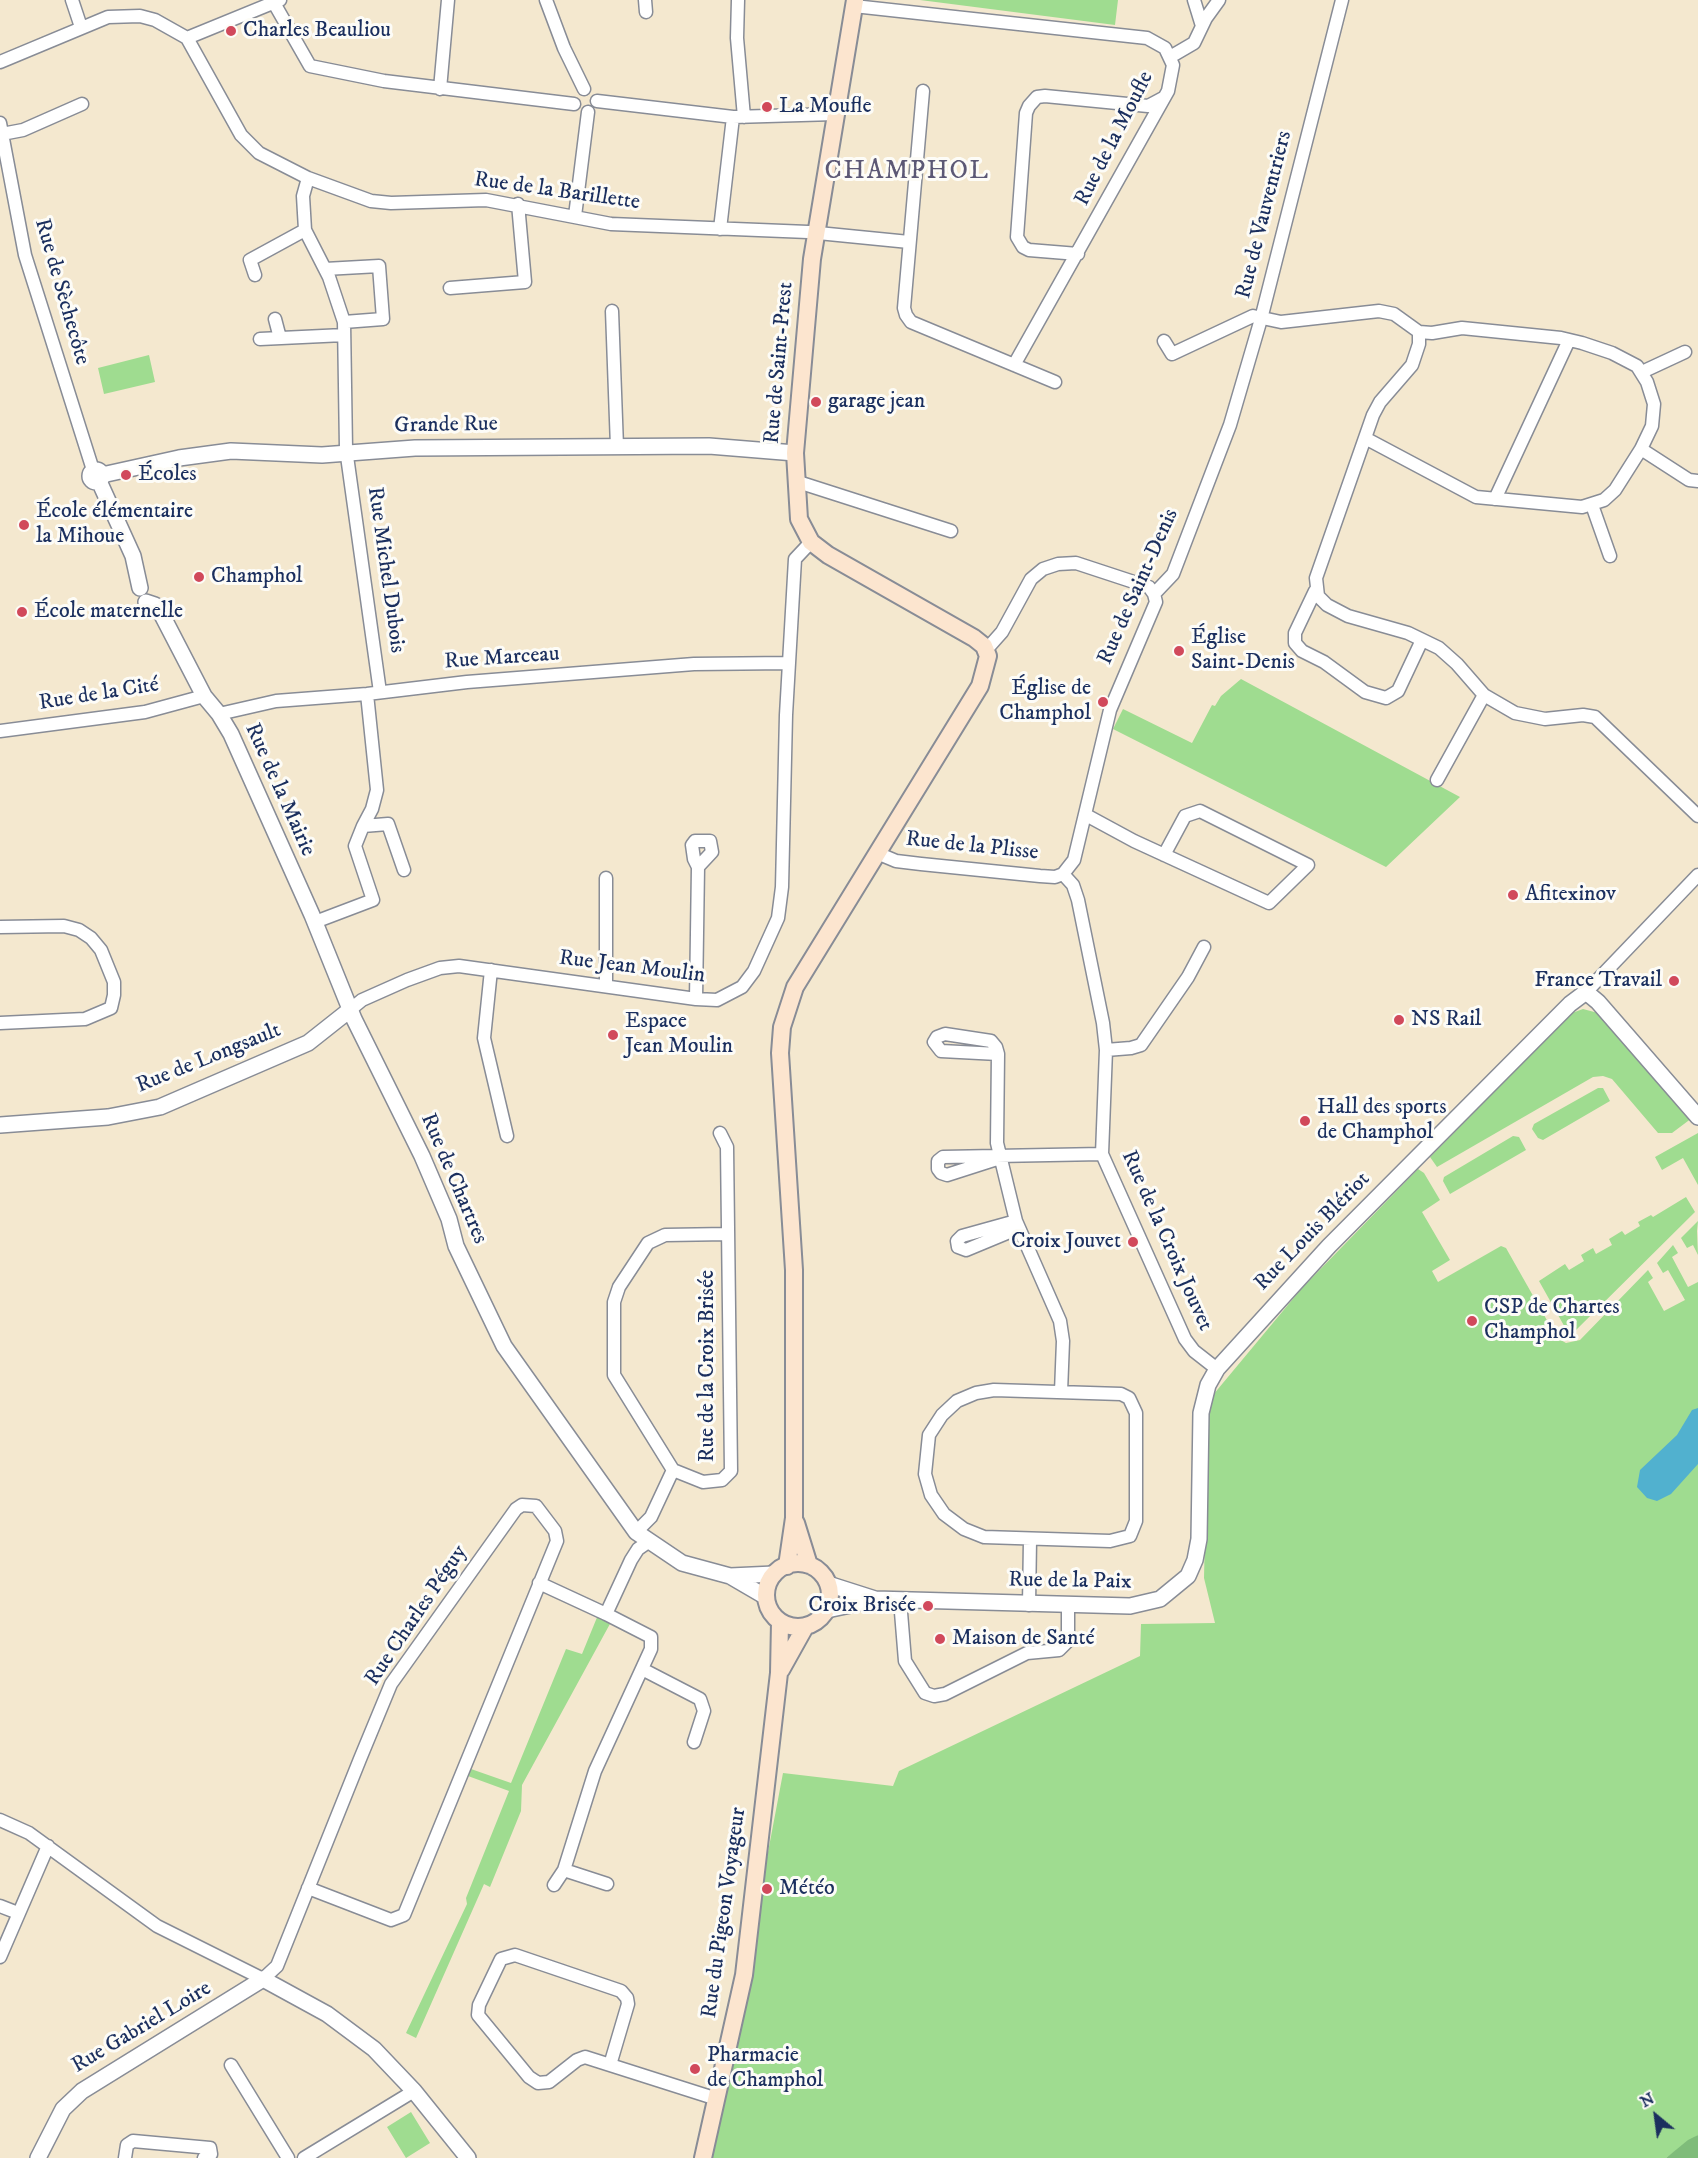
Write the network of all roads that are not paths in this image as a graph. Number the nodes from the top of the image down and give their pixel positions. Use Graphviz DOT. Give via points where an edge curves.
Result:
graph roads {
  1 [pos="72,0"];
  2 [pos="447,0"];
  3 [pos="546,0"];
  4 [pos="738,0"];
  5 [pos="1194,0"];
  6 [pos="1219,0"];
  7 [pos="1342,0"];
  8 [pos="277,2"];
  9 [pos="854,3"];
  10 [pos="1202,26"];
  11 [pos="81,27"];
  12 [pos="187,38"];
  13 [pos="1170,57"];
  14 [pos="0,62"];
  15 [pos="440,89"];
  16 [pos="584,89"];
  17 [pos="923,91"];
  18 [pos="1165,97"];
  19 [pos="597,101"];
  20 [pos="82,104"];
  21 [pos="574,104"];
  22 [pos="588,112"];
  23 [pos="835,114"];
  24 [pos="739,117"];
  25 [pos="1,128"];
  26 [pos="308,178"];
  27 [pos="518,204"];
  28 [pos="576,216"];
  29 [pos="720,229"];
  30 [pos="305,230"];
  31 [pos="816,233"];
  32 [pos="909,239"];
  33 [pos="1078,254"];
  34 [pos="326,269"];
  35 [pos="255,275"];
  36 [pos="450,288"];
  37 [pos="612,310"];
  38 [pos="275,319"];
  39 [pos="1260,319"];
  40 [pos="344,322"];
  41 [pos="1419,332"];
  42 [pos="344,335"];
  43 [pos="280,338"];
  44 [pos="260,339"];
  45 [pos="1164,340"];
  46 [pos="1569,340"];
  47 [pos="1685,352"];
  48 [pos="1014,365"];
  49 [pos="1642,372"];
  50 [pos="1055,382"];
  51 [pos="1365,438"];
  52 [pos="617,447"];
  53 [pos="1641,449"];
  54 [pos="795,453"];
  55 [pos="348,454"];
  56 [pos="98,475"];
  57 [pos="795,481"];
  58 [pos="1698,481"];
  59 [pos="1495,498"];
  60 [pos="1592,505"];
  61 [pos="951,531"];
  62 [pos="811,542"];
  63 [pos="1610,556"];
  64 [pos="1315,591"];
  65 [pos="1154,594"];
  66 [pos="1422,640"];
  67 [pos="986,650"];
  68 [pos="789,663"];
  69 [pos="373,693"];
  70 [pos="1484,695"];
  71 [pos="204,696"];
  72 [pos="219,714"];
  73 [pos="0,731"];
  74 [pos="1437,780"];
  75 [pos="1086,815"];
  76 [pos="1698,816"];
  77 [pos="363,826"];
  78 [pos="877,853"];
  79 [pos="1164,855"];
  80 [pos="698,867"];
  81 [pos="404,870"];
  82 [pos="1064,874"];
  83 [pos="1698,875"];
  84 [pos="606,878"];
  85 [pos="315,922"];
  86 [pos="0,927"];
  87 [pos="1204,948"];
  88 [pos="491,970"];
  89 [pos="606,986"];
  90 [pos="1586,992"];
  91 [pos="696,999"];
  92 [pos="351,1009"];
  93 [pos="0,1023"];
  94 [pos="1106,1050"];
  95 [pos="998,1054"];
  96 [pos="1698,1117"];
  97 [pos="0,1125"];
  98 [pos="720,1133"];
  99 [pos="507,1136"];
  100 [pos="1102,1154"];
  101 [pos="1000,1158"];
  102 [pos="728,1234"];
  103 [pos="1217,1369"];
  104 [pos="1061,1392"];
  105 [pos="673,1470"];
  106 [pos="794,1518"];
  107 [pos="642,1537"];
  108 [pos="1030,1540"];
  109 [pos="808,1565"];
  110 [pos="781,1570"];
  111 [pos="730,1575"];
  112 [pos="539,1583"];
  113 [pos="828,1584"];
  114 [pos="766,1597"];
  115 [pos="875,1599"];
  116 [pos="900,1600"];
  117 [pos="1029,1605"];
  118 [pos="1068,1606"];
  119 [pos="827,1610"];
  120 [pos="606,1614"];
  121 [pos="780,1622"];
  122 [pos="805,1627"];
  123 [pos="642,1669"];
  124 [pos="779,1673"];
  125 [pos="694,1742"];
  126 [pos="0,1821"];
  127 [pos="48,1846"];
  128 [pos="564,1870"];
  129 [pos="607,1884"];
  130 [pos="554,1885"];
  131 [pos="308,1888"];
  132 [pos="0,1905"];
  133 [pos="18,1912"];
  134 [pos="0,1957"];
  135 [pos="263,1979"];
  136 [pos="231,2065"];
  137 [pos="610,2065"];
  138 [pos="414,2091"];
  139 [pos="717,2099"];
  140 [pos="38,2158"];
  141 [pos="125,2158"];
  142 [pos="204,2158"];
  143 [pos="288,2158"];
  144 [pos="304,2158"];
  145 [pos="468,2158"];
  146 [pos="704,2158"];
  1 -- 11 [label="street"];
  2 -- 15 [label="street"];
  3 -- 16 [label="street"];
  4 -- 24 [label="street"];
  5 -- 10 [label="street"];
  6 -- 10 [label="street"];
  7 -- 39 [label="street, Rue de Vauventriers"];
  8 -- 12 [label="street"];
  8 -- 15 [label="street" via="310,66"];
  9 -- 13 [label="street, Rue de la Moufle" via="1146,38 1165,48"];
  9 -- 23 [label="main road, Rue de Saint-Prest"];
  10 -- 13 [label="street" via="1194,43"];
  11 -- 12 [label="street" via="108,17 140,16"];
  11 -- 14 [label="street"];
  12 -- 26 [label="street, Rue de la Barillette" via="241,135 259,153"];
  13 -- 18 [label="street, Rue de la Moufle" via="1173,71"];
  15 -- 21 [label="street"];
  16 -- 19 [label="street" via="592,91"];
  16 -- 21 [label="street" via="575,95"];
  17 -- 32 [label="street"];
  18 -- 33 [label="street, Rue de la Moufle"];
  18 -- 33 [label="street" via="1148,106 1045,96 1037,97 1029,106 1017,237 1029,250"];
  19 -- 22 [label="street"];
  19 -- 24 [label="street"];
  20 -- 25 [label="street" via="23,130"];
  21 -- 22 [label="street" via="580,111"];
  22 -- 28 [label="street"];
  23 -- 24 [label="street"];
  23 -- 31 [label="main road, Rue de Saint-Prest"];
  24 -- 29 [label="street"];
  25 -- 56 [label="street, Rue de Sèchecôte" via="25,255"];
  26 -- 27 [label="street, Rue de la Barillette" via="371,201 486,200"];
  26 -- 30 [label="street" via="303,196"];
  27 -- 28 [label="street, Rue de la Barillette"];
  27 -- 36 [label="street" via="525,282"];
  28 -- 29 [label="street, Rue de la Barillette" via="611,224"];
  29 -- 31 [label="street, Rue de la Barillette"];
  30 -- 34 [label="street, Rue Michel Dubois"];
  30 -- 35 [label="street" via="250,260"];
  31 -- 32 [label="street"];
  31 -- 54 [label="main road, Rue de Saint-Prest"];
  32 -- 48 [label="street" via="904,308 911,322"];
  33 -- 48 [label="street, Rue de la Moufle"];
  34 -- 40 [label="street, Rue Michel Dubois"];
  34 -- 40 [label="street" via="379,266 383,319"];
  37 -- 52 [label="street"];
  38 -- 43 [label="street"];
  39 -- 41 [label="street" via="1281,321 1379,311 1394,314"];
  39 -- 45 [label="street, Rue de Vauventriers" via="1254,315 1172,354"];
  39 -- 65 [label="street, Rue de Saint-Denis" via="1230,425 1173,574"];
  40 -- 42 [label="street, Rue Michel Dubois"];
  41 -- 46 [label="street" via="1462,328"];
  41 -- 51 [label="street" via="1412,365 1380,402"];
  42 -- 43 [label="street"];
  42 -- 55 [label="street, Rue Michel Dubois"];
  43 -- 44 [label="street"];
  46 -- 49 [label="street" via="1612,353"];
  46 -- 59 [label="street"];
  47 -- 49 [label="street"];
  48 -- 50 [label="street"];
  49 -- 53 [label="street" via="1654,404 1652,426"];
  51 -- 59 [label="street" via="1476,497"];
  51 -- 64 [label="street" via="1316,578"];
  52 -- 54 [label="street, Grande Rue" via="709,446"];
  52 -- 55 [label="street, Grande Rue" via="415,448"];
  53 -- 58 [label="street" via="1689,480"];
  53 -- 60 [label="street" via="1615,490"];
  54 -- 57 [label="main road, Rue de Saint-Prest"];
  55 -- 56 [label="street, Grande Rue" via="231,451"];
  55 -- 69 [label="street, Rue Michel Dubois"];
  56 -- 71 [label="street, Rue de la Mairie" via="133,556 143,595 161,613"];
  57 -- 61 [label="street"];
  57 -- 62 [label="main road, Rue de Saint-Prest" via="799,519"];
  59 -- 60 [label="street"];
  60 -- 63 [label="street"];
  62 -- 67 [label="main road" via="974,638"];
  62 -- 68 [label="street, Rue Jean Moulin" via="795,559"];
  64 -- 66 [label="street" via="1321,601 1348,616"];
  64 -- 66 [label="street" via="1295,633 1295,643 1365,693 1386,698 1398,691"];
  65 -- 67 [label="street" via="1149,587 1076,563 1058,564 1031,579 1002,632"];
  65 -- 75 [label="street, Rue de Saint-Denis" via="1156,602 1110,710"];
  66 -- 70 [label="street" via="1446,653"];
  67 -- 78 [label="main road" via="986,672 980,687"];
  68 -- 69 [label="street, Rue Marceau" via="694,664 467,681"];
  68 -- 91 [label="street, Rue Jean Moulin" via="778,918 754,971 742,987 717,1000"];
  69 -- 72 [label="street, Rue Marceau" via="276,701"];
  69 -- 77 [label="street, Rue Michel Dubois" via="376,790"];
  70 -- 74 [label="street"];
  70 -- 76 [label="street" via="1526,716 1595,717"];
  71 -- 72 [label="street, Rue de la Mairie"];
  71 -- 73 [label="street, Rue de la Cité" via="145,712"];
  72 -- 85 [label="street, Rue de la Mairie"];
  75 -- 79 [label="street"];
  75 -- 82 [label="street, Rue de Saint-Denis" via="1074,860"];
  77 -- 81 [label="street" via="388,825"];
  77 -- 85 [label="street, Rue Michel Dubois" via="355,846 373,900"];
  78 -- 82 [label="street, Rue de la Plisse" via="896,861 921,864 1040,876"];
  78 -- 106 [label="main road" via="795,987 782,1027 780,1053 794,1270"];
  79 -- 79 [label="street" via="1269,903 1308,864 1200,811 1185,816"];
  80 -- 91 [label="street"];
  82 -- 94 [label="street, Rue de la Croix Jouvet" via="1078,900"];
  83 -- 90 [label="street, Rue Louis Blériot"];
  84 -- 89 [label="street"];
  85 -- 92 [label="street, Rue de la Mairie"];
  86 -- 93 [label="street" via="63,926 79,930 101,950 114,982 111,1008 85,1019"];
  87 -- 94 [label="street" via="1141,1045"];
  88 -- 89 [label="street, Rue Jean Moulin"];
  88 -- 92 [label="street, Rue Jean Moulin" via="440,968 362,1000"];
  88 -- 99 [label="street" via="484,1038"];
  89 -- 91 [label="street, Rue Jean Moulin"];
  90 -- 96 [label="street"];
  90 -- 103 [label="street, Rue Louis Blériot" via="1335,1240"];
  92 -- 97 [label="street, Rue de Longsault" via="308,1043 160,1107 108,1117"];
  92 -- 107 [label="street, Rue de Chartres" via="422,1156 456,1246 497,1332"];
  94 -- 100 [label="street, Rue de la Croix Jouvet"];
  95 -- 101 [label="street"];
  98 -- 102 [label="street, Rue de la Croix Brisée" via="727,1147"];
  100 -- 101 [label="street"];
  100 -- 103 [label="street, Rue de la Croix Jouvet" via="1185,1339"];
  101 -- 104 [label="street" via="1017,1224 1060,1321"];
  102 -- 105 [label="street, Rue de la Croix Brisée" via="731,1471 722,1480 703,1482"];
  102 -- 105 [label="street, Rue de la Croix Brisée" via="665,1235 648,1243 619,1287 614,1302 614,1375"];
  103 -- 118 [label="street, Rue de la Paix" via="1203,1399 1199,1539 1188,1576 1160,1599 1145,1604"];
  104 -- 108 [label="street" via="1121,1394 1134,1404 1134,1529 1121,1540"];
  104 -- 108 [label="street" via="976,1393 957,1401 929,1435 925,1474 931,1495 944,1514 964,1529 984,1537"];
  105 -- 107 [label="street, Rue de la Croix Brisée"];
  106 -- 109 [label="main road"];
  106 -- 110 [label="main road"];
  107 -- 111 [label="street" via="682,1563"];
  107 -- 120 [label="street"];
  108 -- 117 [label="street"];
  109 -- 110 [label="main road"];
  109 -- 113 [label="main road" via="820,1572"];
  110 -- 111 [label="street"];
  110 -- 114 [label="main road" via="768,1585"];
  111 -- 114 [label="street"];
  112 -- 120 [label="street"];
  112 -- 131 [label="street, Rue Charles Péguy" via="404,1915 391,1920"];
  112 -- 131 [label="street, Rue Charles Péguy" via="557,1536 536,1506 522,1505 391,1684"];
  113 -- 115 [label="street, Rue de la Paix"];
  113 -- 119 [label="main road" via="831,1597"];
  114 -- 121 [label="main road" via="770,1611"];
  115 -- 116 [label="street, Rue de la Paix"];
  115 -- 119 [label="street, Rue de la Paix"];
  116 -- 117 [label="street, Rue de la Paix"];
  116 -- 118 [label="street" via="905,1661 925,1693 934,1696 1027,1653 1059,1650 1068,1641"];
  117 -- 118 [label="street, Rue de la Paix"];
  119 -- 122 [label="main road" via="818,1621"];
  120 -- 123 [label="street" via="651,1637 651,1649"];
  121 -- 122 [label="main road"];
  121 -- 124 [label="main road, Rue du Pigeon Voyageur"];
  122 -- 124 [label="main road, Rue du Pigeon Voyageur"];
  123 -- 125 [label="street" via="700,1699 704,1711"];
  123 -- 128 [label="street" via="595,1771"];
  124 -- 139 [label="main road, Rue du Pigeon Voyageur" via="744,1976"];
  126 -- 127 [label="street"];
  127 -- 133 [label="street"];
  127 -- 135 [label="street" via="157,1926"];
  128 -- 129 [label="street"];
  128 -- 130 [label="street"];
  131 -- 135 [label="street, Rue Charles Péguy" via="277,1966"];
  132 -- 133 [label="street"];
  133 -- 134 [label="street"];
  135 -- 138 [label="street" via="350,2029"];
  135 -- 140 [label="street, Rue Gabriel Loire" via="82,2091 63,2109"];
  136 -- 143 [label="street"];
  137 -- 137 [label="street" via="628,2004 621,1990 515,1954 501,1959 478,2014 530,2077 538,2083 549,2082 585,2057"];
  137 -- 139 [label="street"];
  138 -- 144 [label="street"];
  138 -- 145 [label="street"];
  139 -- 146 [label="main road, Rue du Pigeon Voyageur"];
  141 -- 142 [label="street" via="127,2145 133,2141 210,2148 211,2154"];
}
